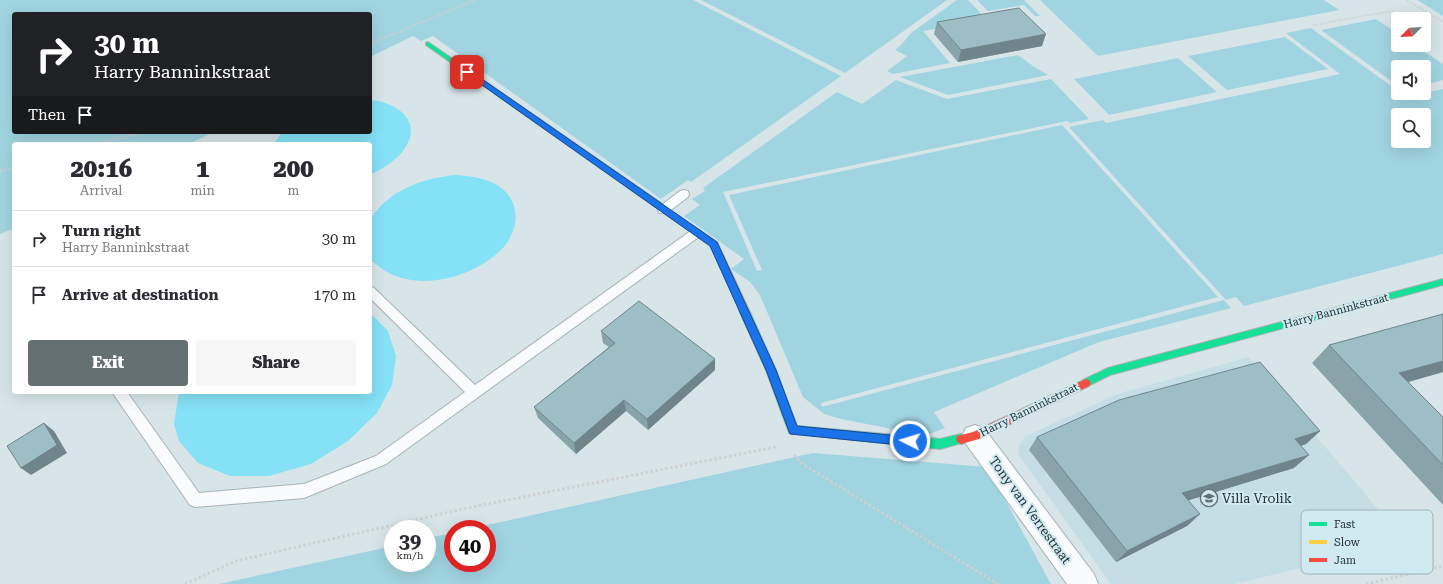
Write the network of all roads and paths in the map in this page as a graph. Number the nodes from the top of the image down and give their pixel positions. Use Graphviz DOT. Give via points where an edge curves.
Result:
graph roads {
  1 [pos="476,0"];
  2 [pos="1406,0"];
  3 [pos="1391,12"];
  4 [pos="1443,22"];
  5 [pos="1314,25"];
  6 [pos="372,43"];
  7 [pos="428,44"];
  8 [pos="135,134"];
  9 [pos="101,142"];
  10 [pos="12,168"];
  11 [pos="0,171"];
  12 [pos="684,194"];
  13 [pos="663,210"];
  14 [pos="696,233"];
  15 [pos="1443,282"];
  16 [pos="372,293"];
  17 [pos="474,392"];
  18 [pos="119,394"];
  19 [pos="793,430"];
  20 [pos="975,436"];
  21 [pos="786,446"];
  22 [pos="1443,566"];
  23 [pos="1433,568"];
  24 [pos="1409,574"];
  25 [pos="185,584"];
  26 [pos="998,584"];
  27 [pos="1084,584"];
  28 [pos="1366,584"];
  1 -- 6 [label="path"];
  2 -- 4 [label="path"];
  3 -- 5 [label="path"];
  7 -- 13 [label="street"];
  8 -- 9 [label="path"];
  10 -- 11 [label="path"];
  12 -- 13 [label="lane"];
  13 -- 14 [label="street"];
  14 -- 17 [label="lane"];
  14 -- 19 [label="street" via="714,244 771,370"];
  15 -- 20 [label="street, Harry Banninkstraat" via="1108,372"];
  16 -- 17 [label="lane"];
  17 -- 18 [label="lane" via="381,460 304,491 195,500"];
  19 -- 20 [label="street, Harry Banninkstraat" via="940,444"];
  19 -- 21 [label="path"];
  20 -- 27 [label="street, Tony van Verrestraat"];
  21 -- 25 [label="path" via="468,508 236,561"];
  21 -- 26 [label="path" via="801,463"];
  22 -- 23 [label="path"];
  24 -- 28 [label="path"];
}
